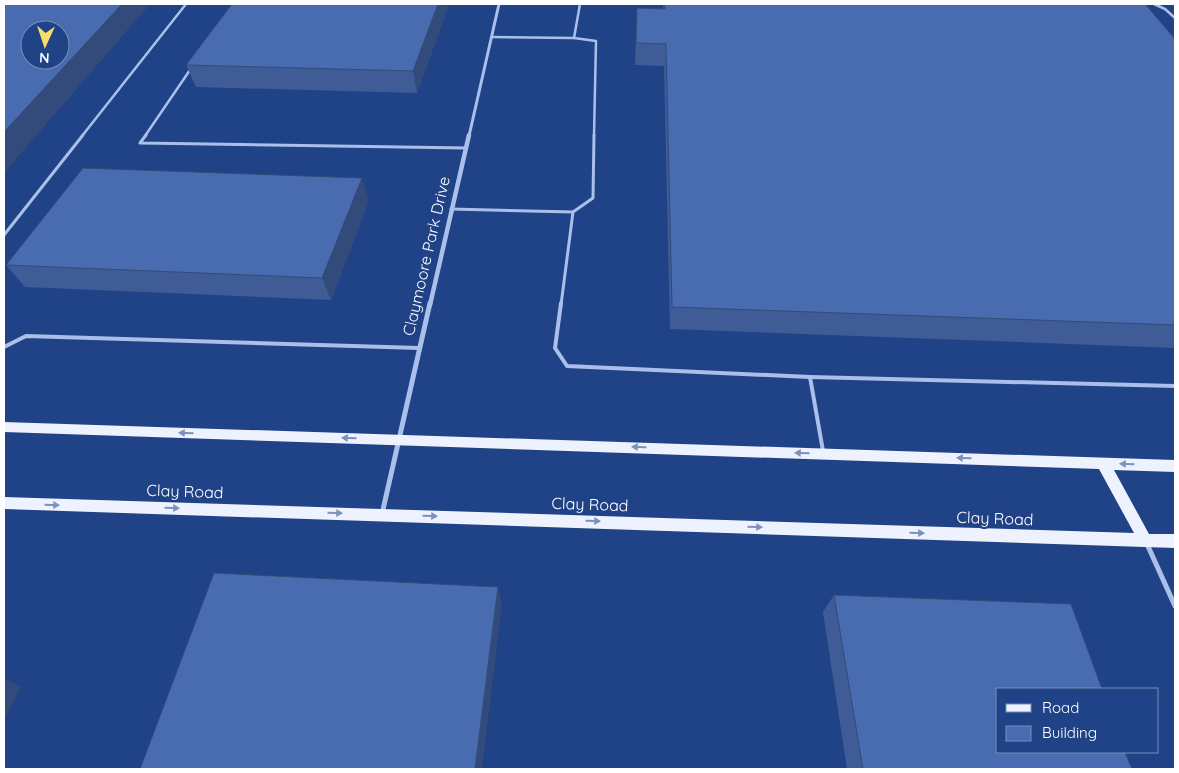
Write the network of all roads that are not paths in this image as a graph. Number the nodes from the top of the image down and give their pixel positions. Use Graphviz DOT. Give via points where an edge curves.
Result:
graph roads {
  1 [pos="186,4"];
  2 [pos="500,4"];
  3 [pos="580,4"];
  4 [pos="1154,4"];
  5 [pos="1175,18"];
  6 [pos="492,37"];
  7 [pos="574,38"];
  8 [pos="195,64"];
  9 [pos="466,148"];
  10 [pos="451,210"];
  11 [pos="573,212"];
  12 [pos="4,235"];
  13 [pos="4,347"];
  14 [pos="419,348"];
  15 [pos="810,377"];
  16 [pos="1175,386"];
  17 [pos="4,427"];
  18 [pos="398,439"];
  19 [pos="824,454"];
  20 [pos="1103,463"];
  21 [pos="1175,466"];
  22 [pos="4,503"];
  23 [pos="382,514"];
  24 [pos="1145,540"];
  25 [pos="1175,541"];
  26 [pos="1175,606"];
  1 -- 12 [label="lane"];
  2 -- 6 [label="street, Claymoore Park Drive"];
  3 -- 7 [label="lane"];
  4 -- 5 [label="lane"];
  6 -- 7 [label="lane"];
  6 -- 9 [label="street, Claymoore Park Drive"];
  7 -- 11 [label="lane" via="596,41 593,198"];
  8 -- 9 [label="lane" via="140,143"];
  9 -- 10 [label="street, Claymoore Park Drive"];
  10 -- 11 [label="lane"];
  10 -- 14 [label="street, Claymoore Park Drive"];
  11 -- 15 [label="lane" via="555,348 567,366"];
  13 -- 14 [label="lane" via="26,336"];
  14 -- 18 [label="street, Claymoore Park Drive"];
  15 -- 16 [label="lane"];
  15 -- 19 [label="lane"];
  18 -- 17 [label="main road, one-way"];
  19 -- 18 [label="main road, one-way"];
  18 -- 23 [label="street, Claymoore Park Drive"];
  20 -- 19 [label="main road, one-way"];
  21 -- 20 [label="main road, one-way"];
  20 -- 24 [label="main road"];
  22 -- 23 [label="main road, Clay Road, one-way"];
  23 -- 24 [label="main road, Clay Road, one-way"];
  24 -- 25 [label="main road, Clay Road"];
  24 -- 26 [label="lane"];
}
